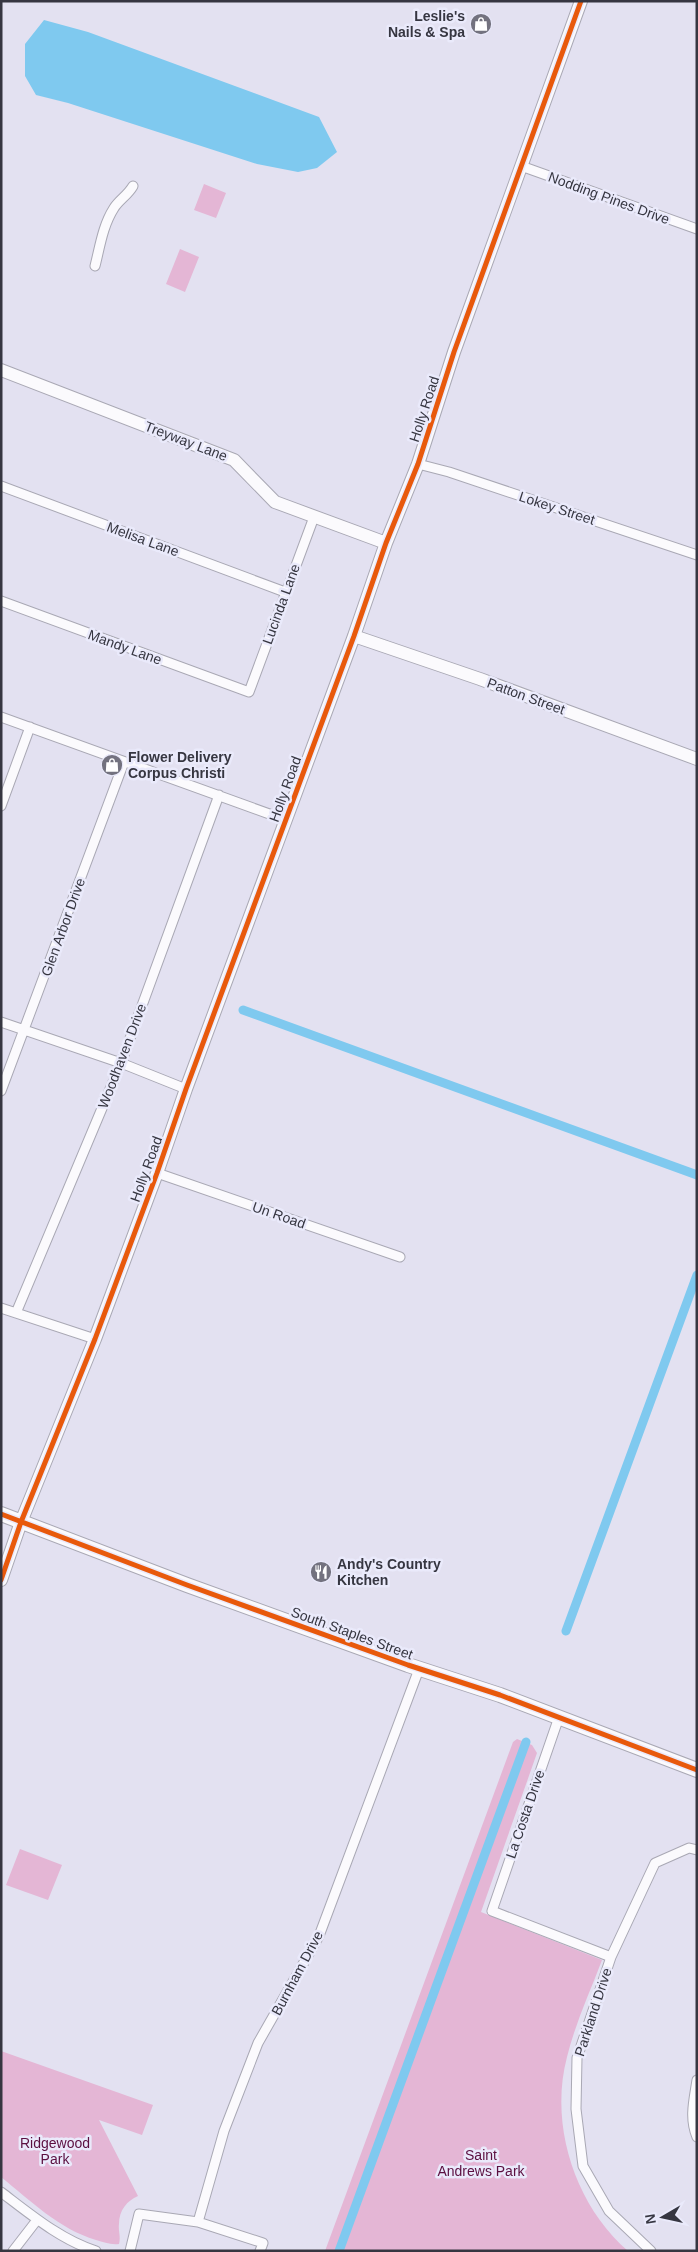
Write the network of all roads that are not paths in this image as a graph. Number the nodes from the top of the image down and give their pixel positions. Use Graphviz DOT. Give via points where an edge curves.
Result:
graph roads {
  1 [pos="581,1"];
  2 [pos="521,166"];
  3 [pos="133,186"];
  4 [pos="697,230"];
  5 [pos="95,266"];
  6 [pos="1,370"];
  7 [pos="418,464"];
  8 [pos="1,486"];
  9 [pos="314,517"];
  10 [pos="386,543"];
  11 [pos="697,555"];
  12 [pos="285,592"];
  13 [pos="1,601"];
  14 [pos="354,636"];
  15 [pos="249,692"];
  16 [pos="1,717"];
  17 [pos="30,727"];
  18 [pos="697,760"];
  19 [pos="124,762"];
  20 [pos="219,795"];
  21 [pos="1,806"];
  22 [pos="286,820"];
  23 [pos="1,1022"];
  24 [pos="25,1031"];
  25 [pos="121,1063"];
  26 [pos="186,1089"];
  27 [pos="1,1091"];
  28 [pos="157,1173"];
  29 [pos="400,1258"];
  30 [pos="1,1308"];
  31 [pos="16,1313"];
  32 [pos="95,1339"];
  33 [pos="1,1514"];
  34 [pos="21,1522"];
  35 [pos="1,1580"];
  36 [pos="419,1669"];
  37 [pos="558,1717"];
  38 [pos="697,1770"];
  39 [pos="697,1850"];
  40 [pos="611,1957"];
  41 [pos="697,2080"];
  42 [pos="697,2137"];
  43 [pos="1,2192"];
  44 [pos="37,2220"];
  45 [pos="198,2222"];
  46 [pos="262,2247"];
  47 [pos="13,2251"];
  48 [pos="96,2251"];
  49 [pos="130,2251"];
  50 [pos="651,2251"];
  1 -- 2 [label="main road, Holly Road"];
  2 -- 4 [label="street, Nodding Pines Drive"];
  2 -- 7 [label="main road, Holly Road"];
  3 -- 5 [label="street" via="115,206 106,224"];
  6 -- 9 [label="main road, Treyway Lane" via="234,460 275,502"];
  7 -- 10 [label="main road, Holly Road"];
  7 -- 11 [label="street, Lokey Street"];
  8 -- 12 [label="street, Melisa Lane"];
  9 -- 10 [label="main road, Treyway Lane"];
  9 -- 12 [label="street, Lucinda Lane"];
  10 -- 14 [label="main road, Holly Road"];
  12 -- 15 [label="street, Lucinda Lane"];
  13 -- 15 [label="street, Mandy Lane"];
  14 -- 18 [label="main road, Patton Street" via="507,688"];
  14 -- 22 [label="main road, Holly Road"];
  16 -- 17 [label="street"];
  17 -- 19 [label="street"];
  17 -- 21 [label="street"];
  19 -- 20 [label="street"];
  19 -- 24 [label="street, Glen Arbor Drive"];
  20 -- 22 [label="street"];
  20 -- 25 [label="street, Woodhaven Drive"];
  22 -- 26 [label="main road, Holly Road"];
  23 -- 24 [label="street"];
  24 -- 25 [label="street"];
  24 -- 27 [label="street, Glen Arbor Drive"];
  25 -- 26 [label="street"];
  25 -- 31 [label="street, Woodhaven Drive"];
  26 -- 28 [label="main road, Holly Road"];
  28 -- 29 [label="street, Un Road"];
  28 -- 32 [label="main road, Holly Road"];
  30 -- 31 [label="street"];
  31 -- 32 [label="street"];
  32 -- 34 [label="main road, Holly Road"];
  33 -- 34 [label="main road, South Staples Street"];
  34 -- 35 [label="main road, Holly Road"];
  34 -- 36 [label="main road, South Staples Street"];
  36 -- 37 [label="main road, South Staples Street"];
  36 -- 45 [label="street, Burnham Drive" via="319,1936 258,2043 224,2131"];
  37 -- 38 [label="main road, South Staples Street"];
  37 -- 40 [label="street, La Costa Drive" via="492,1911"];
  39 -- 40 [label="street, Parkland Drive" via="689,1848 655,1864"];
  40 -- 50 [label="street, Parkland Drive" via="577,2058 576,2109 583,2166 610,2211"];
  41 -- 42 [label="street" via="692,2112 692,2126"];
  43 -- 44 [label="street"];
  44 -- 47 [label="street"];
  44 -- 48 [label="street" via="80,2246"];
  45 -- 46 [label="street"];
  45 -- 49 [label="street" via="139,2214"];
}
